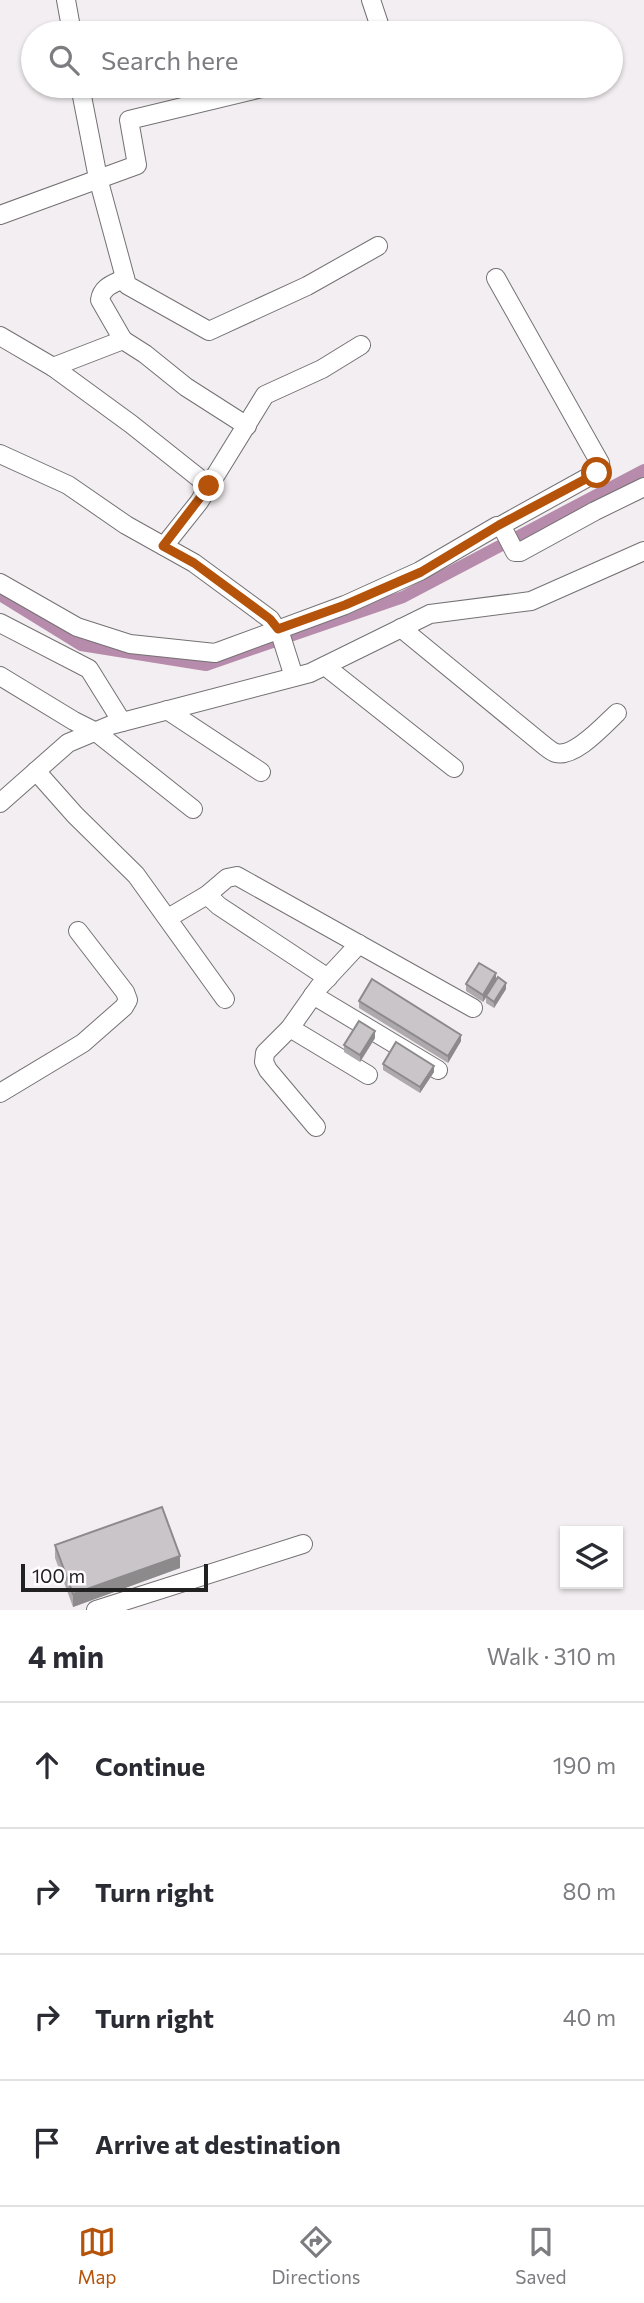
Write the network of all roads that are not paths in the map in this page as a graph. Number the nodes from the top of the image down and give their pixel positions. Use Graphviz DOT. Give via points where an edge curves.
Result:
graph roads {
  1 [pos="66,0"];
  2 [pos="371,0"];
  3 [pos="70,21"];
  4 [pos="378,21"];
  5 [pos="82,98"];
  6 [pos="211,98"];
  7 [pos="98,178"];
  8 [pos="0,215"];
  9 [pos="377,246"];
  10 [pos="125,278"];
  11 [pos="496,278"];
  12 [pos="0,336"];
  13 [pos="123,340"];
  14 [pos="361,345"];
  15 [pos="53,367"];
  16 [pos="247,426"];
  17 [pos="0,454"];
  18 [pos="209,486"];
  19 [pos="644,487"];
  20 [pos="506,536"];
  21 [pos="163,546"];
  22 [pos="644,551"];
  23 [pos="0,583"];
  24 [pos="0,623"];
  25 [pos="401,628"];
  26 [pos="281,637"];
  27 [pos="325,666"];
  28 [pos="0,676"];
  29 [pos="294,677"];
  30 [pos="167,710"];
  31 [pos="617,713"];
  32 [pos="122,722"];
  33 [pos="96,732"];
  34 [pos="454,768"];
  35 [pos="36,771"];
  36 [pos="261,772"];
  37 [pos="3,795"];
  38 [pos="193,809"];
  39 [pos="207,895"];
  40 [pos="168,918"];
  41 [pos="78,930"];
  42 [pos="359,944"];
  43 [pos="328,978"];
  44 [pos="313,995"];
  45 [pos="225,999"];
  46 [pos="473,1008"];
  47 [pos="290,1028"];
  48 [pos="438,1070"];
  49 [pos="368,1075"];
  50 [pos="0,1093"];
  51 [pos="316,1127"];
  52 [pos="303,1544"];
  53 [pos="96,1610"];
  1 -- 3 [label="street"];
  2 -- 4 [label="street"];
  5 -- 7 [label="street"];
  6 -- 7 [label="street" via="130,120 137,165"];
  7 -- 8 [label="street"];
  7 -- 10 [label="street"];
  9 -- 10 [label="street" via="307,286 209,331 127,285"];
  10 -- 13 [label="street" via="105,288 100,300"];
  11 -- 20 [label="street" via="601,470"];
  12 -- 15 [label="street"];
  13 -- 15 [label="street"];
  13 -- 16 [label="street"];
  14 -- 16 [label="street" via="265,395"];
  15 -- 18 [label="street"];
  16 -- 18 [label="street"];
  17 -- 21 [label="street" via="68,485"];
  18 -- 21 [label="street"];
  19 -- 20 [label="street" via="520,552"];
  20 -- 26 [label="street"];
  21 -- 26 [label="street" via="270,619"];
  22 -- 25 [label="street" via="531,601 430,614"];
  23 -- 26 [label="street" via="77,627 130,643 215,653"];
  24 -- 32 [label="street" via="89,669"];
  25 -- 27 [label="street"];
  25 -- 31 [label="street" via="557,754 587,742"];
  26 -- 29 [label="street"];
  27 -- 29 [label="street"];
  27 -- 34 [label="street"];
  28 -- 33 [label="street"];
  29 -- 30 [label="street"];
  30 -- 32 [label="street"];
  30 -- 36 [label="street"];
  32 -- 33 [label="street"];
  33 -- 35 [label="street" via="68,743"];
  33 -- 38 [label="street"];
  35 -- 37 [label="street"];
  35 -- 40 [label="street" via="136,875"];
  39 -- 40 [label="street"];
  39 -- 42 [label="street" via="237,876"];
  39 -- 43 [label="street"];
  40 -- 45 [label="street"];
  41 -- 50 [label="street" via="128,1000 83,1043"];
  42 -- 43 [label="street"];
  42 -- 46 [label="street"];
  43 -- 44 [label="street"];
  44 -- 47 [label="street"];
  44 -- 48 [label="street"];
  47 -- 49 [label="street"];
  47 -- 51 [label="street" via="265,1053 264,1062"];
  52 -- 53 [label="street"];
}
